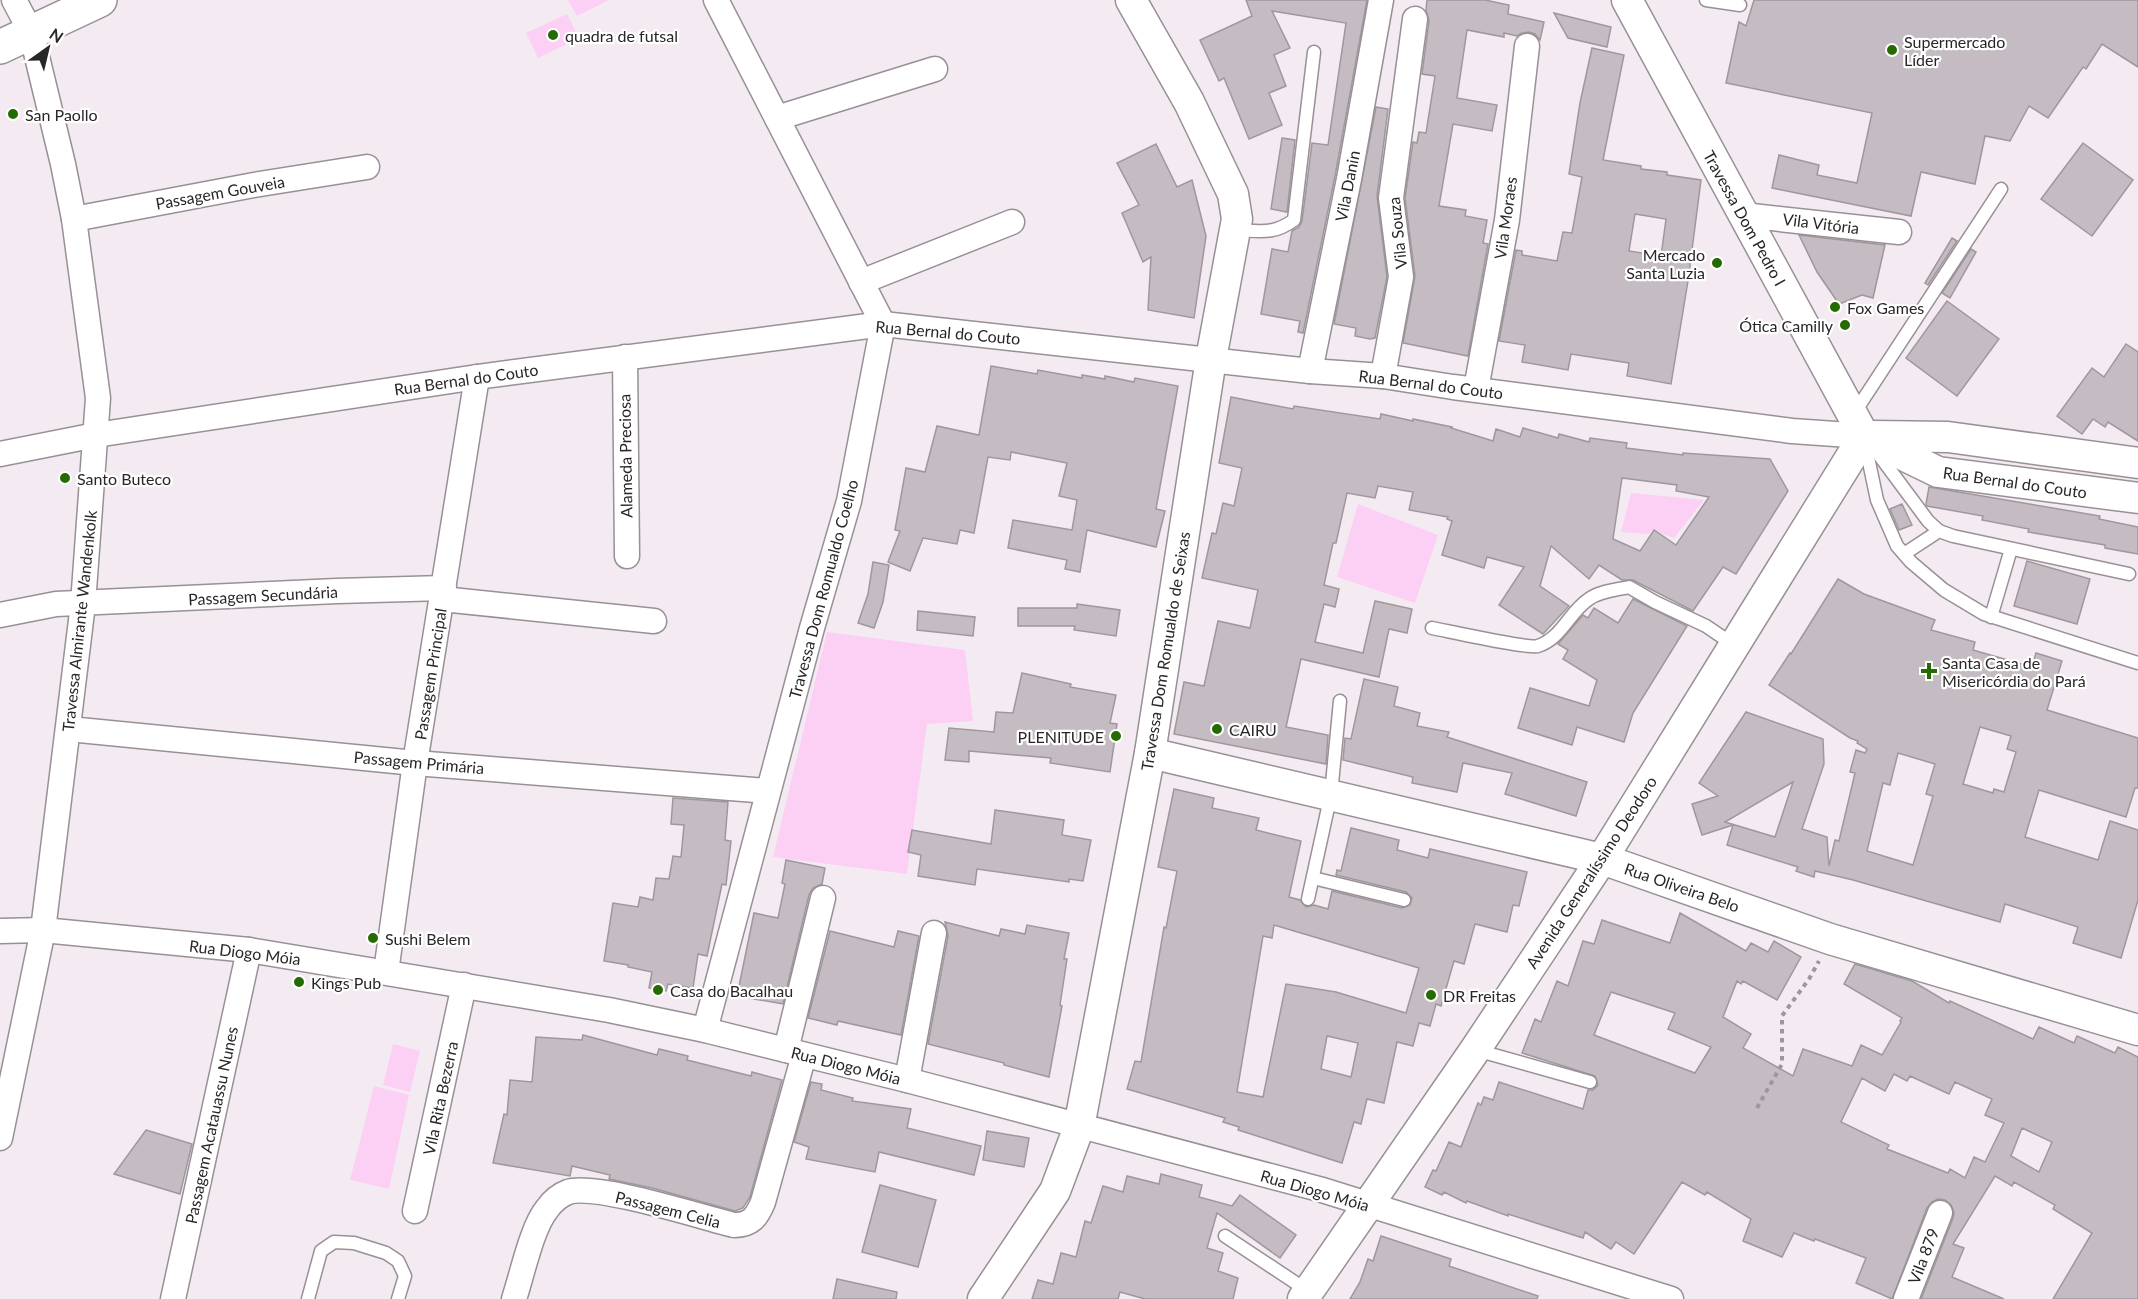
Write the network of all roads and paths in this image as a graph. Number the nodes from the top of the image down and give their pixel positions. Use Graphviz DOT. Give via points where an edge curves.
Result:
graph roads {
  1 [pos="14,0"];
  2 [pos="100,0"];
  3 [pos="716,0"];
  4 [pos="1131,0"];
  5 [pos="1381,0"];
  6 [pos="1627,0"];
  7 [pos="1706,0"];
  8 [pos="1740,5"];
  9 [pos="1415,19"];
  10 [pos="31,32"];
  11 [pos="1527,46"];
  12 [pos="0,47"];
  13 [pos="1314,52"];
  14 [pos="935,69"];
  15 [pos="777,118"];
  16 [pos="367,167"];
  17 [pos="2001,189"];
  18 [pos="1743,215"];
  19 [pos="74,219"];
  20 [pos="1012,222"];
  21 [pos="1235,230"];
  22 [pos="1899,232"];
  23 [pos="861,282"];
  24 [pos="883,324"];
  25 [pos="625,357"];
  26 [pos="1211,359"];
  27 [pos="1310,371"];
  28 [pos="1383,376"];
  29 [pos="477,377"];
  30 [pos="1476,389"];
  31 [pos="1858,426"];
  32 [pos="96,435"];
  33 [pos="0,454"];
  34 [pos="2138,463"];
  35 [pos="2138,498"];
  36 [pos="1939,531"];
  37 [pos="2011,549"];
  38 [pos="1904,554"];
  39 [pos="627,556"];
  40 [pos="2129,574"];
  41 [pos="443,593"];
  42 [pos="83,604"];
  43 [pos="0,615"];
  44 [pos="1991,616"];
  45 [pos="654,621"];
  46 [pos="1432,628"];
  47 [pos="1734,645"];
  48 [pos="2138,663"];
  49 [pos="1340,701"];
  50 [pos="69,729"];
  51 [pos="1150,753"];
  52 [pos="415,763"];
  53 [pos="768,791"];
  54 [pos="1331,794"];
  55 [pos="1602,859"];
  56 [pos="1313,878"];
  57 [pos="823,898"];
  58 [pos="1308,899"];
  59 [pos="1404,900"];
  60 [pos="43,930"];
  61 [pos="0,931"];
  62 [pos="934,933"];
  63 [pos="1830,939"];
  64 [pos="249,950"];
  65 [pos="386,972"];
  66 [pos="465,986"];
  67 [pos="705,1030"];
  68 [pos="2138,1030"];
  69 [pos="1474,1050"];
  70 [pos="795,1053"];
  71 [pos="907,1080"];
  72 [pos="1590,1082"];
  73 [pos="1757,1108"];
  74 [pos="1079,1127"];
  75 [pos="1,1133"];
  76 [pos="1367,1205"];
  77 [pos="415,1210"];
  78 [pos="1940,1213"];
  79 [pos="1225,1236"];
  80 [pos="1306,1295"];
  81 [pos="172,1299"];
  82 [pos="308,1299"];
  83 [pos="398,1299"];
  84 [pos="514,1299"];
  85 [pos="983,1299"];
  86 [pos="1671,1299"];
  87 [pos="1906,1299"];
  1 -- 10 [label="street, Travessa Almirante Wandenkolk"];
  2 -- 10 [label="main road"];
  3 -- 15 [label="street"];
  4 -- 21 [label="street, Travessa Dom Romualdo de Seixas" via="1189,102 1233,194"];
  5 -- 27 [label="street, Vila Danin"];
  6 -- 18 [label="street, Travessa Dom Pedro I"];
  7 -- 8 [label="lane"];
  9 -- 28 [label="street, Vila Souza" via="1391,198 1401,277"];
  10 -- 12 [label="main road"];
  10 -- 19 [label="street, Travessa Almirante Wandenkolk"];
  11 -- 30 [label="street, Vila Moraes" via="1507,220"];
  13 -- 21 [label="lane" via="1294,220 1270,232"];
  14 -- 15 [label="street"];
  15 -- 23 [label="street"];
  16 -- 19 [label="street, Passagem Gouveia"];
  17 -- 31 [label="lane"];
  18 -- 22 [label="street, Vila Vitória"];
  18 -- 31 [label="street, Travessa Dom Pedro I"];
  19 -- 32 [label="street, Travessa Almirante Wandenkolk" via="98,398"];
  20 -- 23 [label="street"];
  21 -- 26 [label="street, Travessa Dom Romualdo de Seixas"];
  23 -- 24 [label="street"];
  24 -- 25 [label="street, Rua Bernal do Couto"];
  24 -- 26 [label="street, Rua Bernal do Couto"];
  24 -- 53 [label="street, Travessa Dom Romualdo Coelho" via="849,501"];
  25 -- 29 [label="street, Rua Bernal do Couto"];
  25 -- 39 [label="street, Alameda Preciosa"];
  26 -- 27 [label="street, Rua Bernal do Couto"];
  26 -- 51 [label="street, Travessa Dom Romualdo de Seixas"];
  27 -- 28 [label="street, Rua Bernal do Couto"];
  28 -- 30 [label="street, Rua Bernal do Couto"];
  29 -- 32 [label="street, Rua Bernal do Couto"];
  29 -- 41 [label="street, Passagem Principal"];
  30 -- 31 [label="street, Rua Bernal do Couto" via="1792,431"];
  31 -- 34 [label="street, Rua Bernal do Couto"];
  31 -- 35 [label="street, Rua Bernal do Couto" via="1938,472"];
  31 -- 36 [label="lane" via="1928,522"];
  31 -- 38 [label="lane" via="1877,500"];
  31 -- 47 [label="street, Avenida Generalíssimo Deodoro"];
  32 -- 33 [label="street, Rua Bernal do Couto"];
  32 -- 42 [label="street, Travessa Almirante Wandenkolk"];
  36 -- 37 [label="lane"];
  36 -- 38 [label="lane"];
  37 -- 40 [label="lane"];
  37 -- 44 [label="lane"];
  38 -- 44 [label="lane" via="1944,590"];
  41 -- 42 [label="street, Passagem Secundária" via="337,591"];
  41 -- 45 [label="street, Passagem Secundária"];
  41 -- 52 [label="street, Passagem Principal"];
  42 -- 43 [label="street, Passagem Secundária" via="56,604"];
  42 -- 50 [label="street, Travessa Almirante Wandenkolk"];
  44 -- 48 [label="lane"];
  46 -- 47 [label="lane" via="1536,647 1554,638 1589,599 1629,587 1706,626"];
  47 -- 55 [label="street, Avenida Generalíssimo Deodoro"];
  49 -- 54 [label="lane"];
  50 -- 52 [label="street, Passagem Primária"];
  50 -- 60 [label="street, Travessa Almirante Wandenkolk"];
  51 -- 54 [label="street, Rua Oliveira Belo"];
  51 -- 74 [label="street, Travessa Dom Romualdo de Seixas"];
  52 -- 53 [label="street, Passagem Primária"];
  52 -- 65 [label="street, Passagem Principal"];
  53 -- 67 [label="street, Travessa Dom Romualdo Coelho"];
  54 -- 55 [label="street, Rua Oliveira Belo"];
  54 -- 56 [label="lane"];
  55 -- 63 [label="street, Rua Oliveira Belo"];
  55 -- 69 [label="street, Avenida Generalíssimo Deodoro"];
  56 -- 58 [label="lane"];
  56 -- 59 [label="lane"];
  57 -- 70 [label="street"];
  60 -- 61 [label="street, Rua Diogo Móia"];
  60 -- 64 [label="street, Rua Diogo Móia"];
  60 -- 75 [label="street, Travessa Almirante Wandenkolk"];
  62 -- 71 [label="street"];
  63 -- 68 [label="street, Rua Oliveira Belo"];
  63 -- 73 [label="path" via="1809,979 1782,1016 1782,1064"];
  64 -- 65 [label="street, Rua Diogo Móia"];
  64 -- 81 [label="street, Passagem Acatauassu Nunes"];
  65 -- 66 [label="street, Rua Diogo Móia"];
  66 -- 67 [label="street, Rua Diogo Móia"];
  66 -- 77 [label="street, Vila Rita Bezerra"];
  67 -- 70 [label="street, Rua Diogo Móia"];
  69 -- 72 [label="lane"];
  69 -- 76 [label="street, Avenida Generalíssimo Deodoro"];
  70 -- 71 [label="street, Rua Diogo Móia"];
  70 -- 84 [label="street, Passagem Celia" via="763,1202 756,1218 734,1225 609,1193 568,1192 545,1211"];
  71 -- 74 [label="street, Rua Diogo Móia"];
  74 -- 76 [label="street, Rua Diogo Móia"];
  74 -- 85 [label="street, Travessa Dom Romualdo de Seixas" via="1055,1191"];
  76 -- 80 [label="street, Avenida Generalíssimo Deodoro"];
  76 -- 86 [label="street, Rua Diogo Móia"];
  78 -- 87 [label="street, Vila 879"];
  79 -- 80 [label="lane"];
  82 -- 83 [label="lane" via="321,1251 334,1242 354,1243 398,1261 405,1276"];
}
